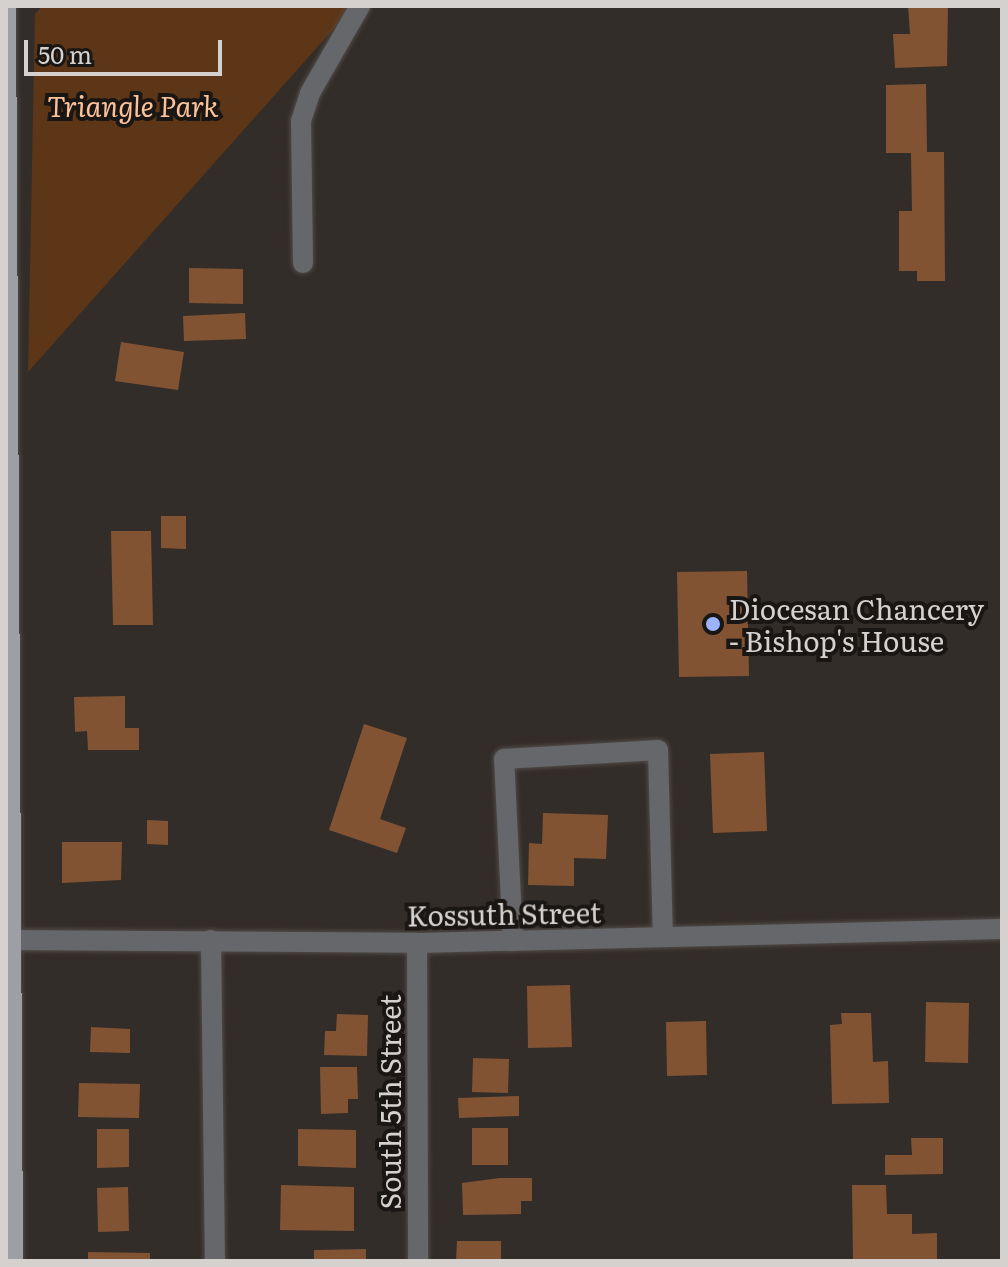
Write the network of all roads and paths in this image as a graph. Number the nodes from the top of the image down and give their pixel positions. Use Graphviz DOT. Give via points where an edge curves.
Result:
graph roads {
  1 [pos="6,6"];
  2 [pos="360,6"];
  3 [pos="303,263"];
  4 [pos="1002,929"];
  5 [pos="663,937"];
  6 [pos="10,940"];
  7 [pos="211,940"];
  8 [pos="513,941"];
  9 [pos="417,943"];
  10 [pos="13,1261"];
  11 [pos="215,1261"];
  12 [pos="418,1261"];
  1 -- 6 [label="main road"];
  2 -- 3 [label="street" via="310,93 301,121"];
  4 -- 5 [label="street, Kossuth Street"];
  5 -- 8 [label="street, Kossuth Street"];
  5 -- 8 [label="street" via="658,750 504,759"];
  6 -- 7 [label="street, Kossuth Street"];
  6 -- 10 [label="main road"];
  7 -- 9 [label="street, Kossuth Street"];
  7 -- 11 [label="street"];
  8 -- 9 [label="street, Kossuth Street"];
  9 -- 12 [label="street, South 5th Street"];
}
